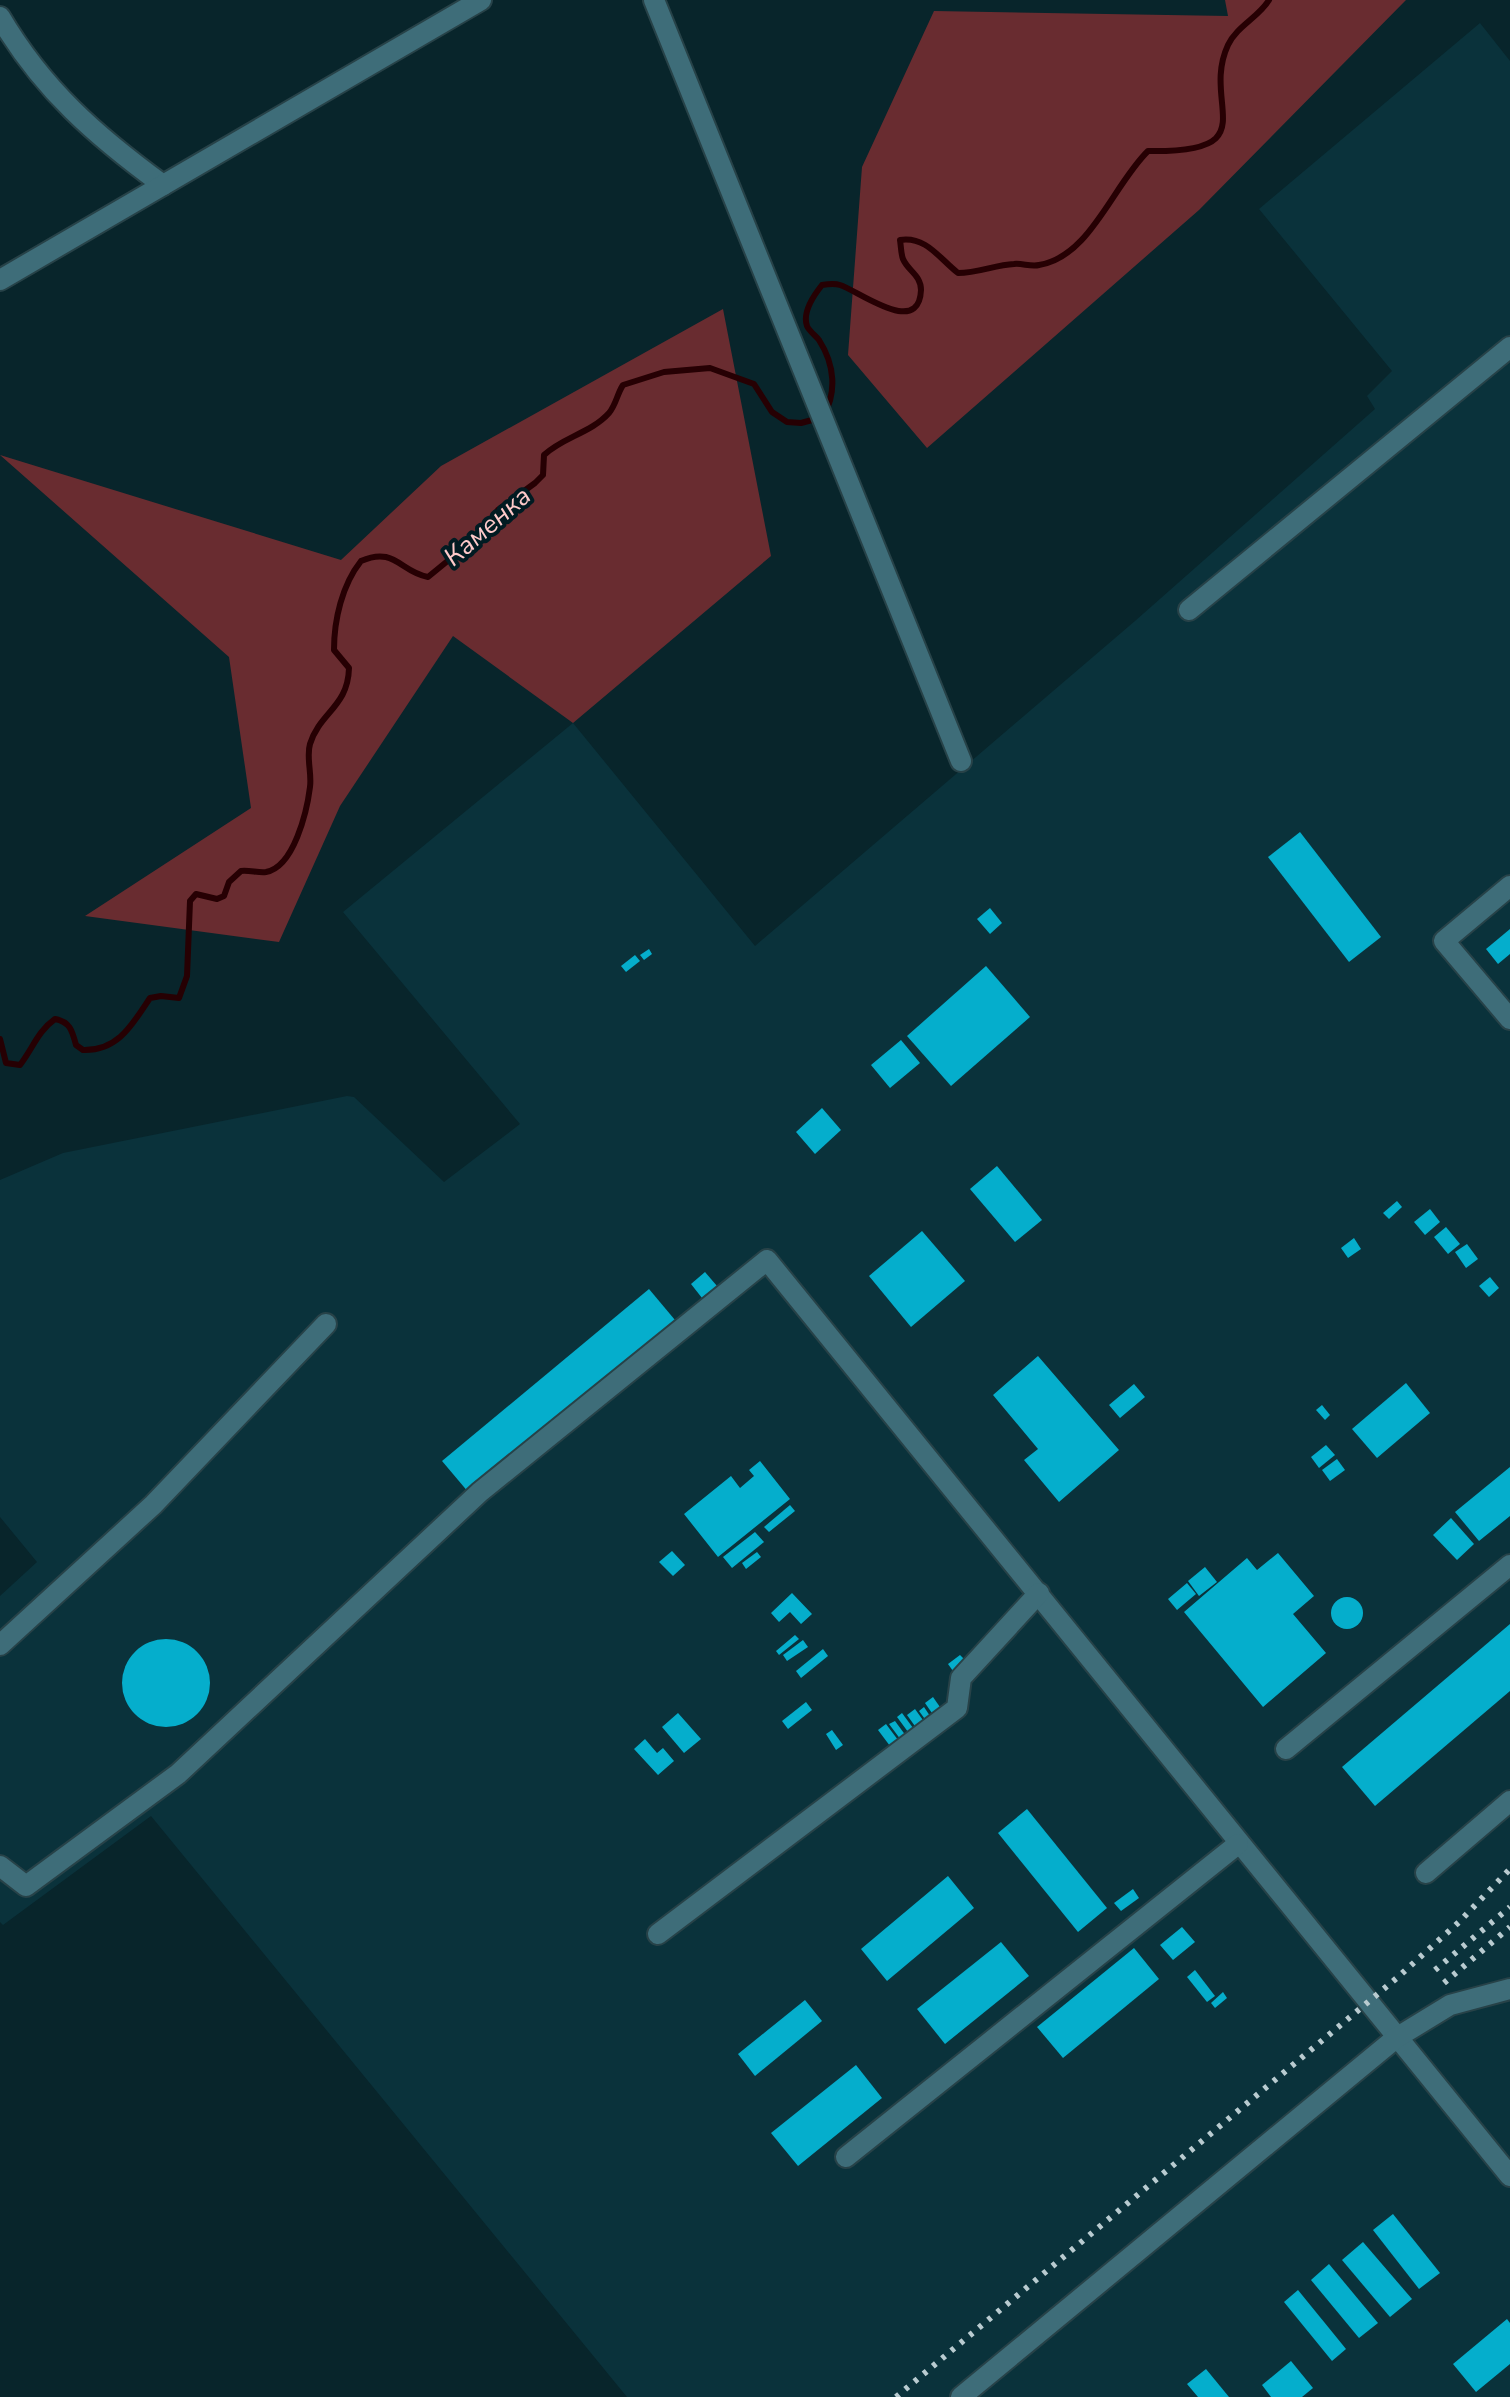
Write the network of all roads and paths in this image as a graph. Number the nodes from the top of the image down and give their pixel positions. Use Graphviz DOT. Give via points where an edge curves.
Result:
graph roads {
  1 [pos="481,0"];
  2 [pos="654,0"];
  3 [pos="0,17"];
  4 [pos="163,185"];
  5 [pos="0,280"];
  6 [pos="1510,347"];
  7 [pos="1189,610"];
  8 [pos="961,761"];
  9 [pos="1510,886"];
  10 [pos="1510,1019"];
  11 [pos="326,1324"];
  12 [pos="1510,1565"];
  13 [pos="1039,1593"];
  14 [pos="0,1645"];
  15 [pos="1286,1749"];
  16 [pos="1510,1801"];
  17 [pos="1238,1844"];
  18 [pos="0,1866"];
  19 [pos="1426,1873"];
  20 [pos="658,1934"];
  21 [pos="1510,1989"];
  22 [pos="1396,2038"];
  23 [pos="846,2157"];
  24 [pos="1510,2176"];
  25 [pos="961,2397"];
  1 -- 4 [label="street"];
  2 -- 8 [label="street"];
  3 -- 4 [label="street" via="25,59 85,124"];
  4 -- 5 [label="street"];
  6 -- 7 [label="street"];
  9 -- 10 [label="street" via="1444,941"];
  11 -- 14 [label="street" via="153,1505"];
  12 -- 15 [label="street"];
  13 -- 17 [label="street"];
  13 -- 18 [label="street" via="767,1260 480,1492 178,1774 26,1886"];
  13 -- 20 [label="street" via="961,1678 957,1708"];
  16 -- 19 [label="street"];
  17 -- 22 [label="street"];
  17 -- 23 [label="street"];
  21 -- 22 [label="street" via="1450,2005"];
  22 -- 24 [label="street"];
  22 -- 25 [label="street"];
}
